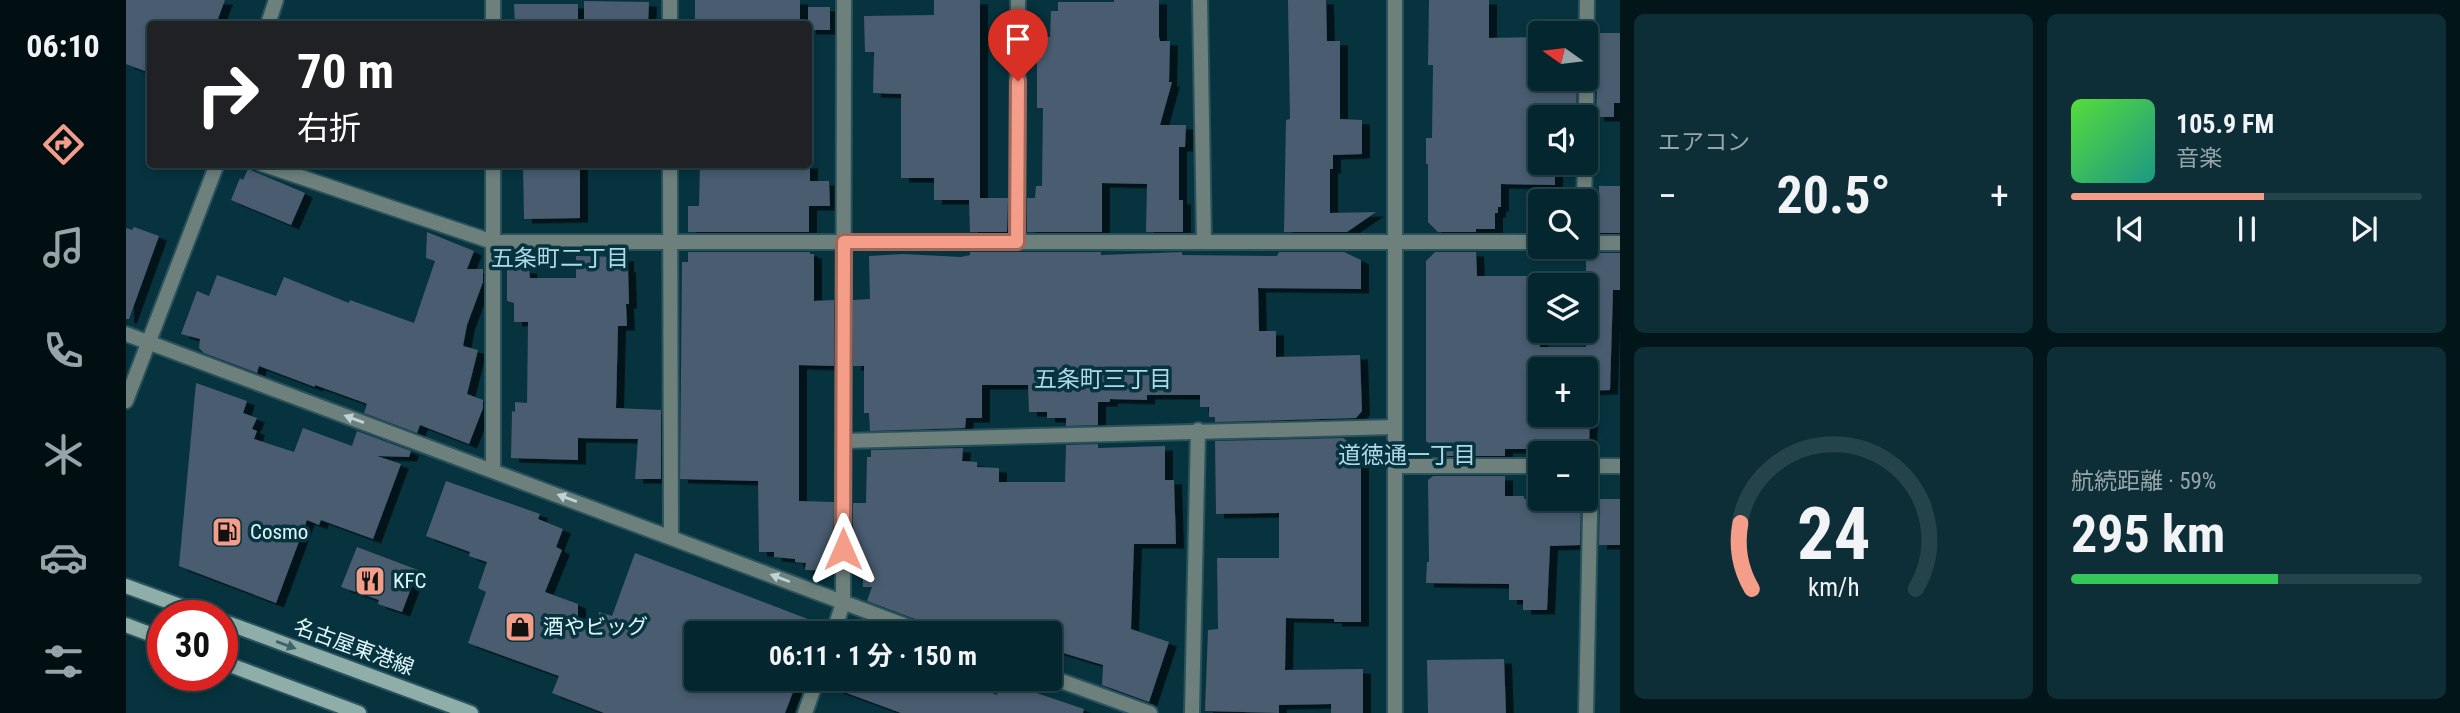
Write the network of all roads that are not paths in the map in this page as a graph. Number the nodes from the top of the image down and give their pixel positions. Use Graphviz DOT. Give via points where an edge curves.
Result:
graph roads {
  1 [pos="276,0"];
  2 [pos="493,0"];
  3 [pos="670,0"];
  4 [pos="844,0"];
  5 [pos="1018,0"];
  6 [pos="1200,0"];
  7 [pos="1395,0"];
  8 [pos="1587,0"];
  9 [pos="269,21"];
  10 [pos="493,21"];
  11 [pos="670,21"];
  12 [pos="1586,105"];
  13 [pos="215,168"];
  14 [pos="274,168"];
  15 [pos="493,168"];
  16 [pos="670,168"];
  17 [pos="494,242"];
  18 [pos="670,242"];
  19 [pos="844,242"];
  20 [pos="1017,242"];
  21 [pos="1204,242"];
  22 [pos="1395,242"];
  23 [pos="1528,242"];
  24 [pos="1598,243"];
  25 [pos="1620,243"];
  26 [pos="126,334"];
  27 [pos="148,342"];
  28 [pos="126,401"];
  29 [pos="1395,427"];
  30 [pos="1198,430"];
  31 [pos="844,441"];
  32 [pos="1395,466"];
  33 [pos="1528,466"];
  34 [pos="1598,466"];
  35 [pos="1620,466"];
  36 [pos="492,470"];
  37 [pos="1588,511"];
  38 [pos="671,536"];
  39 [pos="126,586"];
  40 [pos="164,600"];
  41 [pos="843,603"];
  42 [pos="837,621"];
  43 [pos="892,621"];
  44 [pos="126,625"];
  45 [pos="238,627"];
  46 [pos="147,633"];
  47 [pos="238,668"];
  48 [pos="1062,681"];
  49 [pos="813,691"];
  50 [pos="455,710"];
  51 [pos="359,713"];
  52 [pos="471,713"];
  53 [pos="805,713"];
  54 [pos="1150,713"];
  55 [pos="1192,713"];
  56 [pos="1395,713"];
  57 [pos="1586,713"];
  1 -- 9 [label="street"];
  2 -- 10 [label="street"];
  3 -- 11 [label="street"];
  4 -- 19 [label="street"];
  5 -- 20 [label="street"];
  6 -- 21 [label="street"];
  7 -- 22 [label="street"];
  8 -- 12 [label="street"];
  13 -- 27 [label="street"];
  14 -- 17 [label="street"];
  15 -- 17 [label="street"];
  16 -- 18 [label="street"];
  17 -- 18 [label="street"];
  17 -- 36 [label="street"];
  18 -- 19 [label="street"];
  18 -- 38 [label="street"];
  19 -- 20 [label="street"];
  19 -- 31 [label="street"];
  20 -- 21 [label="street"];
  21 -- 22 [label="street"];
  22 -- 23 [label="street"];
  22 -- 29 [label="street"];
  24 -- 25 [label="street"];
  26 -- 27 [label="street"];
  27 -- 28 [label="street"];
  36 -- 27 [label="street, one-way"];
  29 -- 30 [label="street"];
  29 -- 32 [label="street"];
  30 -- 31 [label="street"];
  30 -- 55 [label="street"];
  31 -- 41 [label="street"];
  32 -- 33 [label="street"];
  32 -- 56 [label="street"];
  34 -- 35 [label="street"];
  38 -- 36 [label="street, one-way"];
  37 -- 57 [label="street"];
  41 -- 38 [label="street, one-way"];
  39 -- 40 [label="main road"];
  41 -- 42 [label="street"];
  41 -- 43 [label="street"];
  44 -- 46 [label="main road"];
  45 -- 50 [label="main road, 名古屋東港線, one-way"];
  47 -- 51 [label="main road"];
  48 -- 54 [label="street"];
  49 -- 53 [label="street"];
  50 -- 52 [label="main road, 名古屋東港線"];
}
